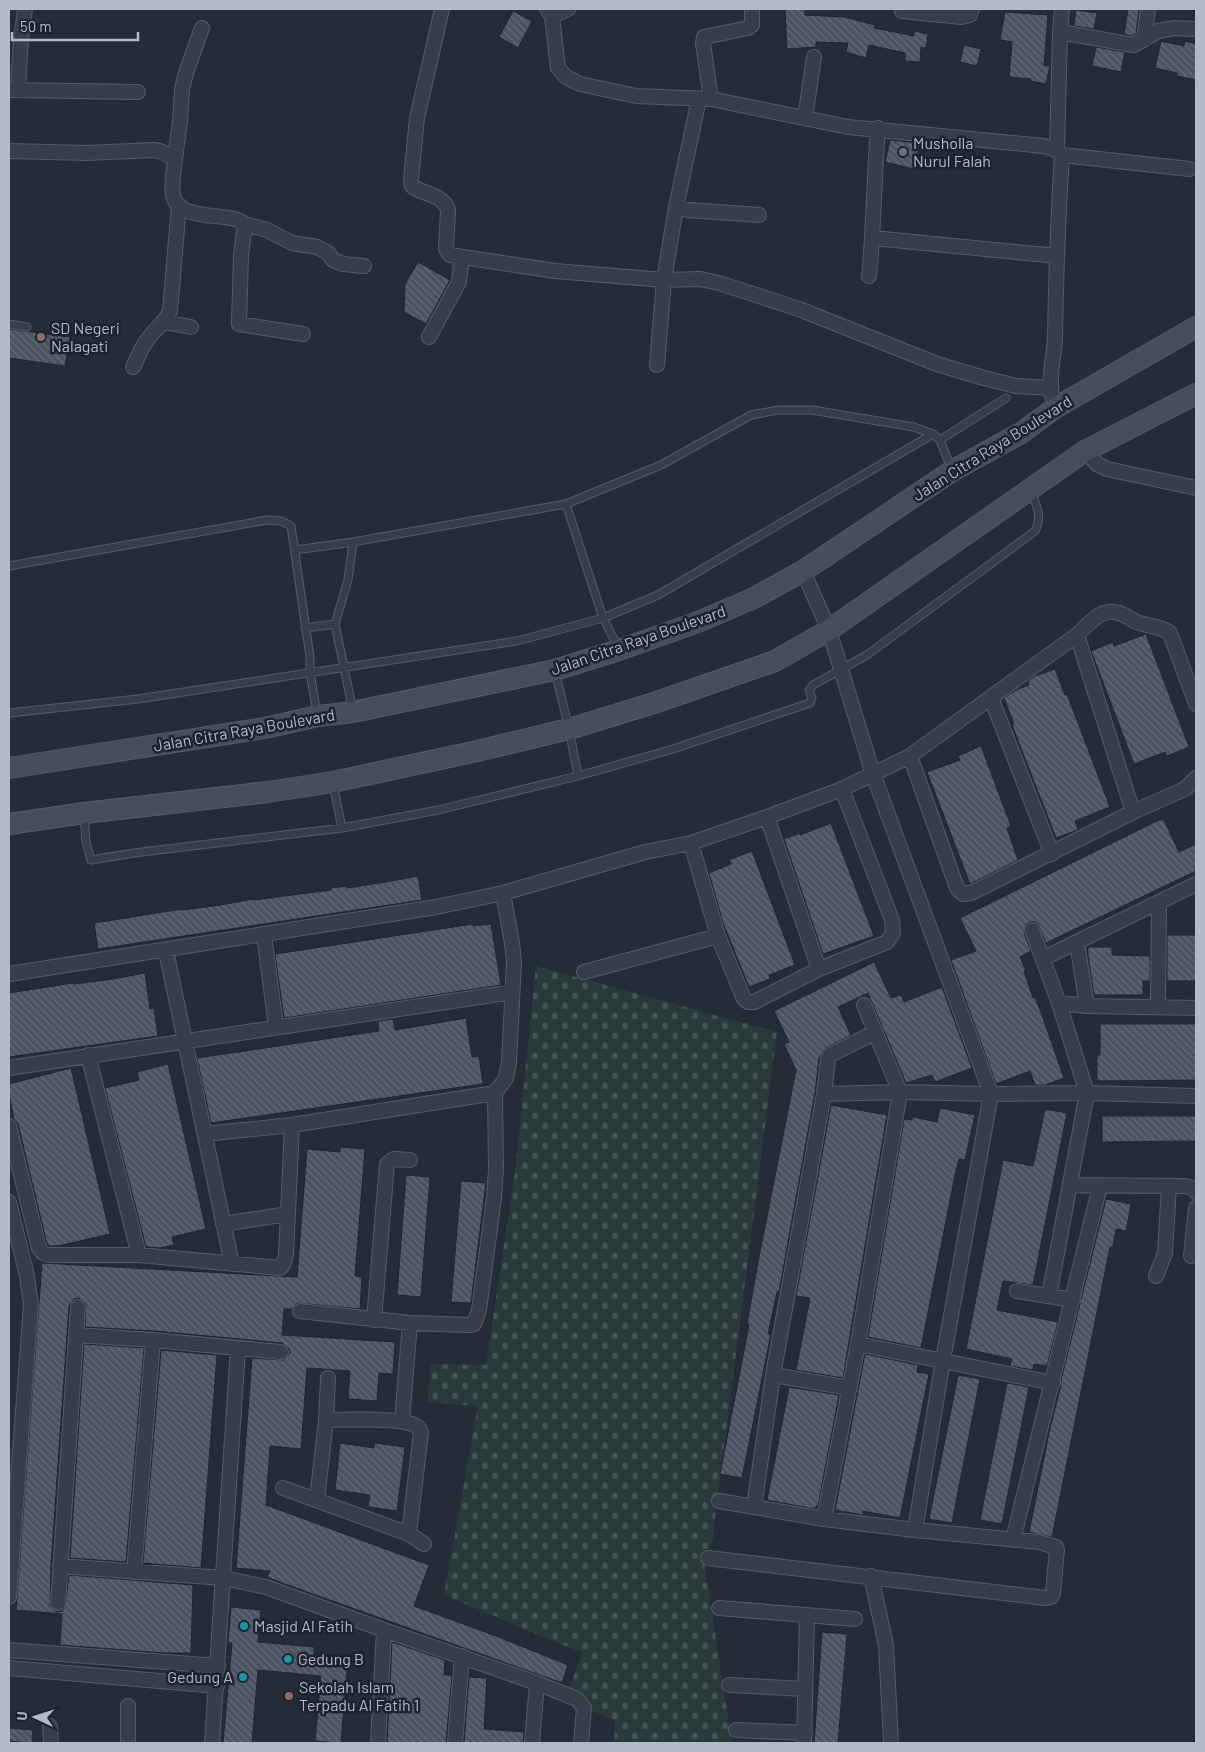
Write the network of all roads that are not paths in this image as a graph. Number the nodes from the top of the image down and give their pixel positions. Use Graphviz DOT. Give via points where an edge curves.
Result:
graph roads {
  1 [pos="25,9"];
  2 [pos="442,9"];
  3 [pos="568,9"];
  4 [pos="752,9"];
  5 [pos="972,9"];
  6 [pos="1060,9"];
  7 [pos="1148,9"];
  8 [pos="902,11"];
  9 [pos="550,12"];
  10 [pos="202,28"];
  11 [pos="1193,29"];
  12 [pos="1060,32"];
  13 [pos="1144,40"];
  14 [pos="814,57"];
  15 [pos="13,89"];
  16 [pos="138,92"];
  17 [pos="705,99"];
  18 [pos="805,118"];
  19 [pos="878,128"];
  20 [pos="9,151"];
  21 [pos="1060,152"];
  22 [pos="175,159"];
  23 [pos="1190,169"];
  24 [pos="179,205"];
  25 [pos="676,208"];
  26 [pos="759,215"];
  27 [pos="245,224"];
  28 [pos="873,238"];
  29 [pos="1056,256"];
  30 [pos="459,257"];
  31 [pos="364,266"];
  32 [pos="869,276"];
  33 [pos="664,280"];
  34 [pos="166,322"];
  35 [pos="9,324"];
  36 [pos="27,327"];
  37 [pos="192,327"];
  38 [pos="1196,327"];
  39 [pos="303,334"];
  40 [pos="429,337"];
  41 [pos="657,365"];
  42 [pos="133,367"];
  43 [pos="1196,394"];
  44 [pos="1006,398"];
  45 [pos="1053,398"];
  46 [pos="933,434"];
  47 [pos="940,440"];
  48 [pos="1085,451"];
  49 [pos="952,471"];
  50 [pos="1196,488"];
  51 [pos="1031,490"];
  52 [pos="566,504"];
  53 [pos="353,542"];
  54 [pos="296,550"];
  55 [pos="9,566"];
  56 [pos="803,571"];
  57 [pos="603,618"];
  58 [pos="335,624"];
  59 [pos="306,628"];
  60 [pos="829,630"];
  61 [pos="1077,635"];
  62 [pos="619,650"];
  63 [pos="343,667"];
  64 [pos="842,669"];
  65 [pos="555,670"];
  66 [pos="310,672"];
  67 [pos="991,698"];
  68 [pos="1196,704"];
  69 [pos="353,712"];
  70 [pos="9,714"];
  71 [pos="318,716"];
  72 [pos="569,729"];
  73 [pos="910,756"];
  74 [pos="9,768"];
  75 [pos="873,774"];
  76 [pos="578,776"];
  77 [pos="1196,778"];
  78 [pos="332,782"];
  79 [pos="842,789"];
  80 [pos="1133,812"];
  81 [pos="84,813"];
  82 [pos="767,817"];
  83 [pos="9,824"];
  84 [pos="342,828"];
  85 [pos="691,843"];
  86 [pos="1052,854"];
  87 [pos="1196,884"];
  88 [pos="503,893"];
  89 [pos="1159,902"];
  90 [pos="1032,930"];
  91 [pos="264,935"];
  92 [pos="718,936"];
  93 [pos="1077,943"];
  94 [pos="166,951"];
  95 [pos="1044,958"];
  96 [pos="819,969"];
  97 [pos="584,972"];
  98 [pos="9,974"];
  99 [pos="512,992"];
  100 [pos="1060,1003"];
  101 [pos="864,1005"];
  102 [pos="1087,1006"];
  103 [pos="1158,1007"];
  104 [pos="1196,1008"];
  105 [pos="276,1026"];
  106 [pos="876,1032"];
  107 [pos="184,1041"];
  108 [pos="88,1055"];
  109 [pos="9,1068"];
  110 [pos="900,1092"];
  111 [pos="495,1093"];
  112 [pos="1087,1093"];
  113 [pos="824,1094"];
  114 [pos="991,1094"];
  115 [pos="1196,1096"];
  116 [pos="292,1125"];
  117 [pos="9,1126"];
  118 [pos="205,1134"];
  119 [pos="410,1160"];
  120 [pos="1070,1185"];
  121 [pos="1100,1186"];
  122 [pos="1170,1186"];
  123 [pos="1196,1192"];
  124 [pos="9,1202"];
  125 [pos="1196,1208"];
  126 [pos="288,1214"];
  127 [pos="224,1224"];
  128 [pos="1165,1253"];
  129 [pos="139,1255"];
  130 [pos="1193,1257"];
  131 [pos="232,1264"];
  132 [pos="1156,1276"];
  133 [pos="1018,1291"];
  134 [pos="1048,1296"];
  135 [pos="1073,1300"];
  136 [pos="78,1307"];
  137 [pos="300,1311"];
  138 [pos="374,1320"];
  139 [pos="410,1323"];
  140 [pos="76,1335"];
  141 [pos="153,1340"];
  142 [pos="858,1344"];
  143 [pos="238,1348"];
  144 [pos="281,1352"];
  145 [pos="943,1360"];
  146 [pos="773,1375"];
  147 [pos="328,1378"];
  148 [pos="1053,1383"];
  149 [pos="850,1388"];
  150 [pos="326,1420"];
  151 [pos="402,1421"];
  152 [pos="284,1488"];
  153 [pos="317,1500"];
  154 [pos="719,1501"];
  155 [pos="754,1506"];
  156 [pos="824,1519"];
  157 [pos="915,1530"];
  158 [pos="409,1534"];
  159 [pos="1013,1540"];
  160 [pos="424,1544"];
  161 [pos="708,1558"];
  162 [pos="60,1566"];
  163 [pos="134,1572"];
  164 [pos="871,1576"];
  165 [pos="223,1578"];
  166 [pos="9,1597"];
  167 [pos="58,1604"];
  168 [pos="719,1608"];
  169 [pos="807,1616"];
  170 [pos="855,1619"];
  171 [pos="384,1630"];
  172 [pos="9,1650"];
  173 [pos="56,1654"];
  174 [pos="462,1656"];
  175 [pos="218,1666"];
  176 [pos="9,1668"];
  177 [pos="55,1671"];
  178 [pos="538,1683"];
  179 [pos="729,1685"];
  180 [pos="217,1686"];
  181 [pos="805,1689"];
  182 [pos="128,1706"];
  183 [pos="50,1726"];
  184 [pos="736,1730"];
  185 [pos="804,1738"];
  186 [pos="51,1743"];
  187 [pos="128,1743"];
  188 [pos="212,1743"];
  189 [pos="378,1743"];
  190 [pos="455,1743"];
  191 [pos="532,1743"];
  192 [pos="581,1743"];
  193 [pos="891,1743"];
  1 -- 15 [label="street"];
  2 -- 30 [label="street" via="417,118 411,180 412,186 446,204 446,249"];
  3 -- 9 [label="street"];
  4 -- 17 [label="street" via="752,25 748,28 704,37"];
  5 -- 8 [label="street" via="970,15 961,17"];
  6 -- 12 [label="street"];
  7 -- 13 [label="street"];
  9 -- 17 [label="street" via="558,68 566,77 580,84 636,96"];
  10 -- 22 [label="street" via="182,89"];
  11 -- 13 [label="street" via="1164,30"];
  12 -- 13 [label="street" via="1134,45"];
  12 -- 21 [label="street"];
  14 -- 18 [label="street"];
  15 -- 16 [label="street"];
  17 -- 18 [label="street"];
  17 -- 25 [label="street"];
  18 -- 19 [label="street" via="848,127"];
  19 -- 21 [label="street" via="1044,146"];
  19 -- 28 [label="street"];
  20 -- 22 [label="street" via="87,153 154,150"];
  21 -- 23 [label="street"];
  21 -- 29 [label="street"];
  22 -- 24 [label="street" via="172,192"];
  24 -- 27 [label="street" via="192,213 236,219"];
  24 -- 34 [label="street" via="170,311"];
  25 -- 26 [label="street"];
  25 -- 33 [label="street"];
  27 -- 31 [label="street" via="267,230 292,243 317,247 343,264"];
  27 -- 39 [label="street" via="239,324"];
  28 -- 29 [label="street"];
  28 -- 32 [label="street"];
  29 -- 45 [label="street"];
  30 -- 33 [label="street" via="556,271"];
  30 -- 40 [label="street" via="459,282"];
  33 -- 41 [label="street"];
  33 -- 45 [label="street" via="700,279 720,283 799,309 956,370"];
  34 -- 37 [label="street"];
  34 -- 42 [label="street" via="146,340"];
  35 -- 36 [label="lane"];
  38 -- 45 [label="main road, Jalan Citra Raya Boulevard"];
  43 -- 48 [label="main road"];
  44 -- 47 [label="lane"];
  45 -- 49 [label="main road, Jalan Citra Raya Boulevard" via="1021,433"];
  46 -- 47 [label="lane"];
  46 -- 52 [label="lane" via="812,410 779,410 751,415 661,465"];
  46 -- 57 [label="lane" via="658,595"];
  47 -- 49 [label="lane"];
  48 -- 50 [label="street" via="1097,464 1108,469"];
  48 -- 51 [label="main road"];
  49 -- 56 [label="main road, Jalan Citra Raya Boulevard"];
  51 -- 60 [label="main road"];
  51 -- 64 [label="lane" via="1040,515 1035,531 867,655"];
  52 -- 53 [label="lane"];
  52 -- 57 [label="lane"];
  53 -- 54 [label="lane"];
  53 -- 58 [label="lane" via="348,580"];
  54 -- 55 [label="lane" via="291,526 267,520"];
  54 -- 59 [label="lane"];
  56 -- 60 [label="street"];
  56 -- 62 [label="main road, Jalan Citra Raya Boulevard" via="754,598"];
  57 -- 62 [label="lane"];
  57 -- 63 [label="lane" via="517,641"];
  58 -- 59 [label="lane"];
  58 -- 63 [label="lane"];
  59 -- 66 [label="lane"];
  60 -- 64 [label="street"];
  60 -- 72 [label="main road" via="775,661"];
  61 -- 67 [label="street"];
  61 -- 68 [label="street" via="1106,611 1166,630 1175,643"];
  61 -- 80 [label="street"];
  62 -- 65 [label="main road, Jalan Citra Raya Boulevard"];
  63 -- 66 [label="lane"];
  63 -- 69 [label="lane"];
  64 -- 75 [label="street"];
  64 -- 76 [label="lane" via="811,687 810,702 672,749"];
  65 -- 69 [label="main road, Jalan Citra Raya Boulevard"];
  65 -- 72 [label="lane"];
  66 -- 70 [label="lane" via="138,699"];
  66 -- 71 [label="lane"];
  67 -- 73 [label="street"];
  67 -- 86 [label="street"];
  69 -- 71 [label="main road, Jalan Citra Raya Boulevard"];
  71 -- 74 [label="main road, Jalan Citra Raya Boulevard" via="256,729"];
  72 -- 76 [label="lane"];
  72 -- 78 [label="main road"];
  73 -- 75 [label="street"];
  73 -- 86 [label="street" via="959,892 971,893"];
  75 -- 79 [label="street"];
  75 -- 114 [label="street"];
  76 -- 84 [label="lane" via="438,810"];
  77 -- 80 [label="street" via="1185,789"];
  78 -- 81 [label="main road"];
  78 -- 84 [label="lane"];
  79 -- 82 [label="street"];
  79 -- 96 [label="street" via="892,920 893,933 887,942"];
  80 -- 86 [label="street"];
  81 -- 83 [label="main road"];
  81 -- 84 [label="lane" via="91,860"];
  82 -- 85 [label="street"];
  82 -- 96 [label="street"];
  85 -- 88 [label="street" via="645,852"];
  85 -- 92 [label="street"];
  87 -- 89 [label="street"];
  88 -- 91 [label="street"];
  88 -- 99 [label="street" via="514,962"];
  89 -- 93 [label="street"];
  89 -- 103 [label="street"];
  90 -- 95 [label="street"];
  91 -- 94 [label="street"];
  91 -- 105 [label="street"];
  92 -- 96 [label="street" via="748,1002 754,1002"];
  92 -- 97 [label="street"];
  93 -- 95 [label="street"];
  93 -- 102 [label="street"];
  94 -- 98 [label="street"];
  94 -- 107 [label="street"];
  95 -- 100 [label="street"];
  99 -- 105 [label="street"];
  99 -- 111 [label="street" via="508,1071"];
  100 -- 102 [label="street"];
  100 -- 112 [label="street"];
  101 -- 106 [label="street"];
  102 -- 103 [label="street"];
  103 -- 104 [label="street"];
  105 -- 107 [label="street"];
  106 -- 110 [label="street"];
  106 -- 113 [label="street" via="830,1055"];
  107 -- 108 [label="street"];
  107 -- 118 [label="street"];
  108 -- 109 [label="street"];
  108 -- 129 [label="street"];
  110 -- 113 [label="street"];
  110 -- 114 [label="street"];
  110 -- 142 [label="street"];
  111 -- 116 [label="street"];
  111 -- 139 [label="street" via="494,1198 476,1320 470,1325"];
  112 -- 114 [label="street"];
  112 -- 115 [label="street"];
  112 -- 120 [label="street"];
  113 -- 146 [label="street"];
  114 -- 145 [label="street"];
  116 -- 118 [label="street"];
  116 -- 126 [label="street"];
  117 -- 129 [label="street" via="39,1248 44,1253"];
  118 -- 127 [label="street"];
  119 -- 138 [label="street" via="394,1159 387,1164"];
  120 -- 121 [label="street"];
  120 -- 134 [label="street"];
  121 -- 122 [label="street"];
  121 -- 135 [label="street"];
  122 -- 123 [label="street" via="1189,1187"];
  122 -- 128 [label="street"];
  124 -- 166 [label="street" via="31,1305"];
  125 -- 130 [label="street"];
  126 -- 127 [label="street"];
  126 -- 131 [label="street" via="286,1255 281,1267"];
  127 -- 131 [label="street"];
  128 -- 130 [label="street"];
  128 -- 132 [label="street"];
  129 -- 131 [label="street"];
  133 -- 134 [label="street"];
  134 -- 135 [label="street"];
  135 -- 148 [label="street"];
  136 -- 140 [label="street"];
  137 -- 138 [label="street"];
  138 -- 139 [label="street"];
  139 -- 151 [label="street"];
  140 -- 141 [label="street"];
  140 -- 162 [label="street"];
  141 -- 143 [label="street"];
  141 -- 163 [label="street"];
  142 -- 145 [label="street"];
  142 -- 149 [label="street"];
  143 -- 144 [label="street"];
  143 -- 165 [label="street"];
  145 -- 148 [label="street"];
  145 -- 157 [label="street"];
  146 -- 149 [label="street"];
  146 -- 155 [label="street"];
  147 -- 150 [label="street"];
  148 -- 159 [label="street"];
  149 -- 156 [label="street"];
  150 -- 151 [label="street"];
  150 -- 153 [label="street"];
  151 -- 158 [label="street" via="415,1425 421,1432"];
  152 -- 153 [label="street"];
  153 -- 158 [label="street"];
  154 -- 155 [label="street"];
  155 -- 156 [label="street"];
  156 -- 157 [label="street"];
  157 -- 159 [label="street"];
  158 -- 160 [label="street"];
  159 -- 164 [label="street" via="1039,1542 1057,1548 1051,1597"];
  161 -- 164 [label="street"];
  162 -- 163 [label="street"];
  162 -- 167 [label="street"];
  163 -- 165 [label="street"];
  164 -- 193 [label="street" via="886,1644"];
  165 -- 171 [label="street" via="266,1587"];
  165 -- 175 [label="street"];
  168 -- 169 [label="street"];
  169 -- 170 [label="street"];
  169 -- 181 [label="street"];
  171 -- 174 [label="street"];
  171 -- 189 [label="street"];
  172 -- 173 [label="street"];
  173 -- 175 [label="street"];
  173 -- 177 [label="street"];
  174 -- 178 [label="street"];
  174 -- 190 [label="street"];
  175 -- 180 [label="street"];
  176 -- 177 [label="street"];
  177 -- 180 [label="street"];
  178 -- 191 [label="street"];
  178 -- 192 [label="street" via="577,1700 584,1708"];
  179 -- 181 [label="street"];
  180 -- 188 [label="street"];
  181 -- 185 [label="street"];
  182 -- 187 [label="street"];
  183 -- 186 [label="street"];
  184 -- 185 [label="street"];
}
